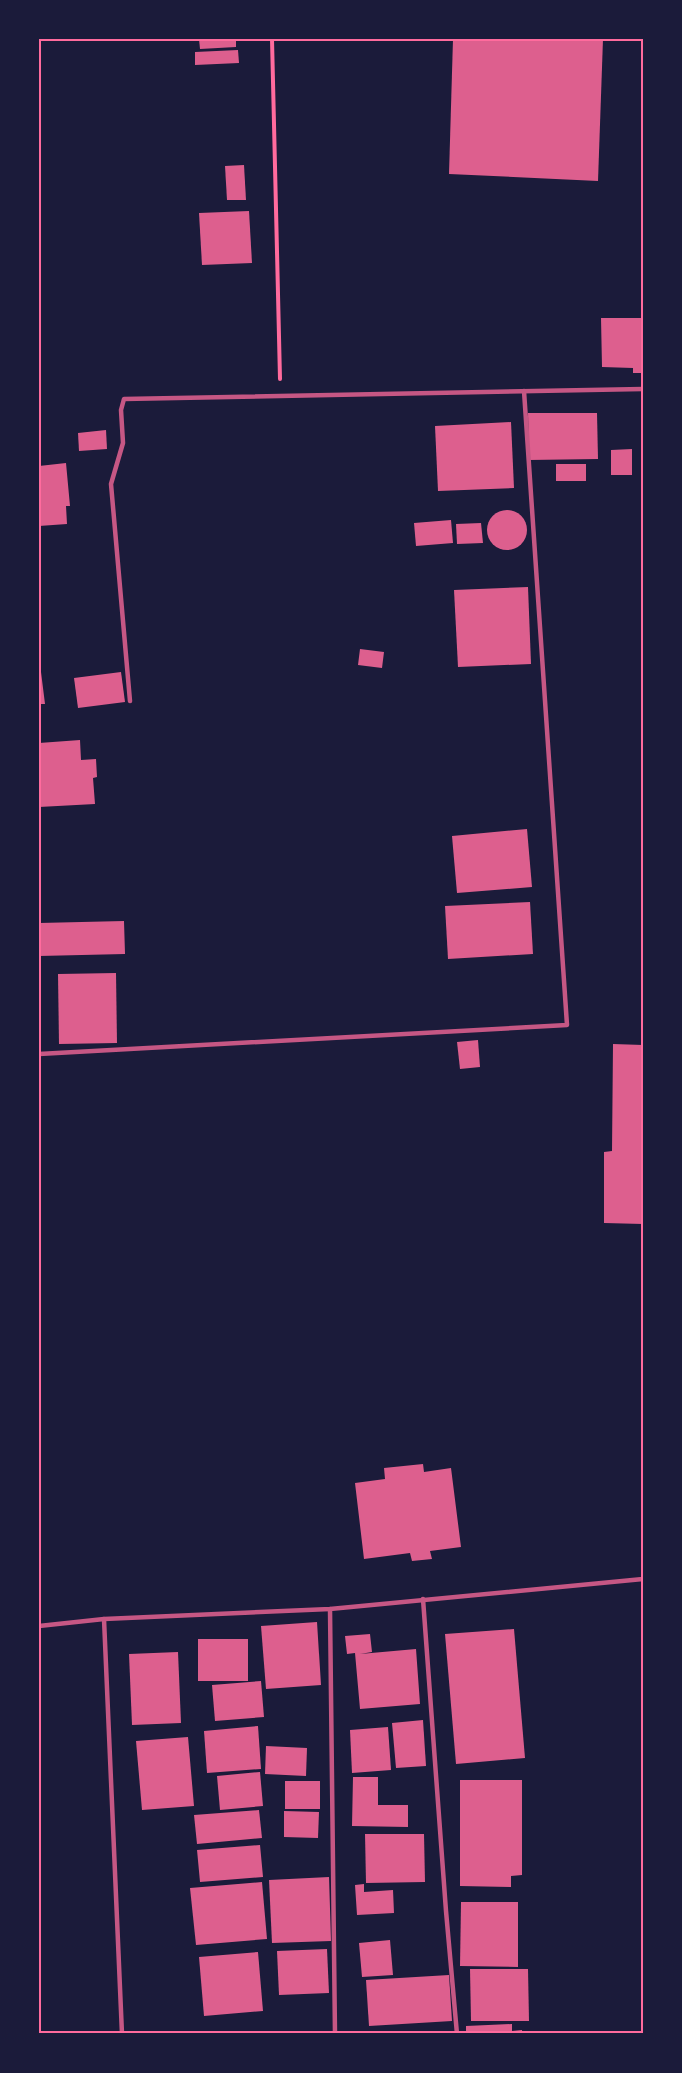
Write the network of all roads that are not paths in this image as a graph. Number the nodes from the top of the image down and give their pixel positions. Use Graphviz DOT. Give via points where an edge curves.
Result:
graph roads {
  1 [pos="643,388"];
  2 [pos="524,391"];
  3 [pos="130,701"];
  4 [pos="39,1054"];
  5 [pos="643,1579"];
  6 [pos="423,1599"];
  7 [pos="330,1609"];
  8 [pos="104,1619"];
  9 [pos="39,1626"];
  10 [pos="122,2034"];
  11 [pos="335,2034"];
  12 [pos="457,2034"];
  1 -- 2 [label="lane"];
  2 -- 3 [label="lane" via="124,399 123,443 111,484"];
  2 -- 4 [label="lane" via="567,1025"];
  5 -- 6 [label="lane"];
  6 -- 7 [label="lane"];
  6 -- 12 [label="lane"];
  7 -- 8 [label="lane"];
  7 -- 11 [label="lane"];
  8 -- 9 [label="lane"];
  8 -- 10 [label="lane"];
}
